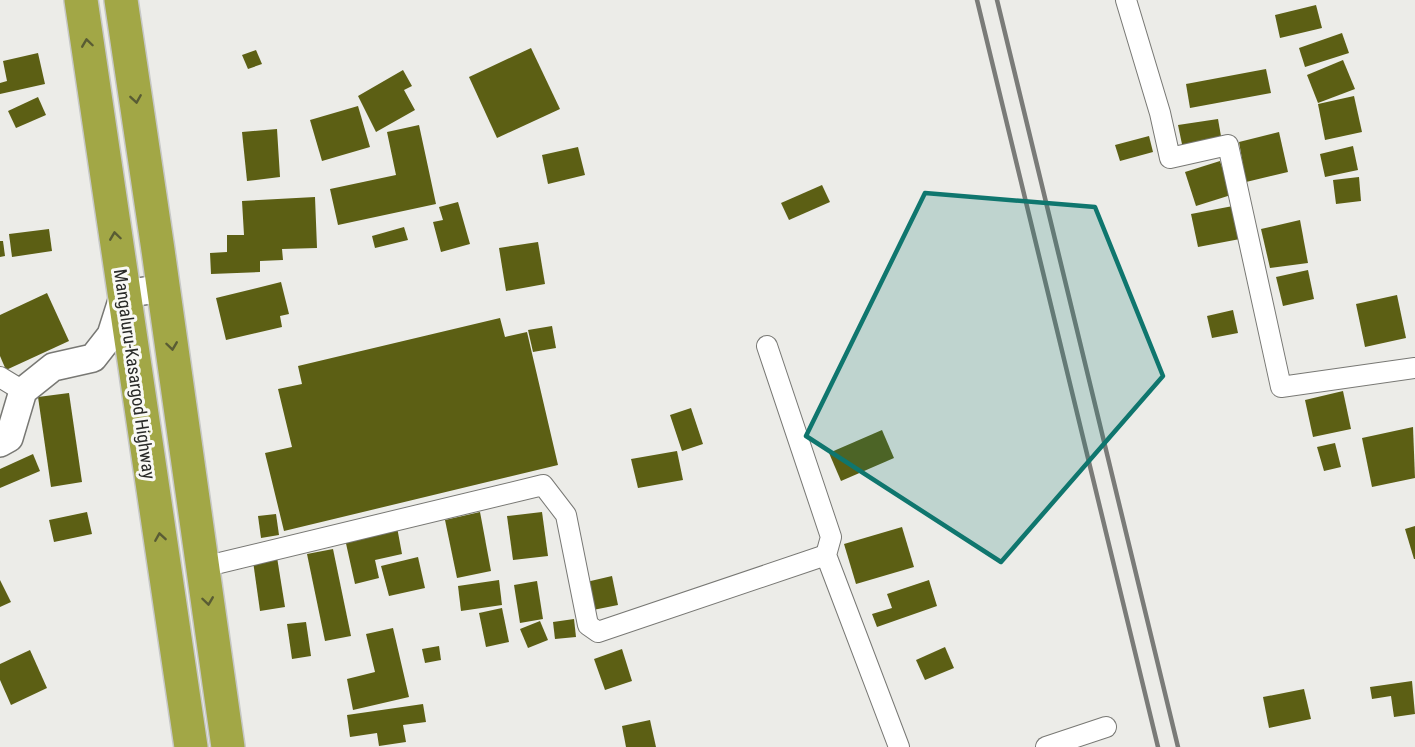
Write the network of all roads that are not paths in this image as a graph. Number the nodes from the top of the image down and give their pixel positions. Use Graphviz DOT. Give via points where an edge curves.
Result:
graph roads {
  1 [pos="81,0"];
  2 [pos="121,0"];
  3 [pos="1126,0"];
  4 [pos="164,288"];
  5 [pos="124,294"];
  6 [pos="767,346"];
  7 [pos="1415,368"];
  8 [pos="0,377"];
  9 [pos="23,391"];
  10 [pos="0,443"];
  11 [pos="826,555"];
  12 [pos="203,567"];
  13 [pos="1106,727"];
  14 [pos="191,747"];
  15 [pos="228,747"];
  16 [pos="899,747"];
  17 [pos="1046,747"];
  5 -- 1 [label="highway, Mangaluru-Kasargod Highway, one-way"];
  2 -- 4 [label="highway, one-way"];
  3 -- 7 [label="street" via="1170,158 1228,145 1281,387"];
  4 -- 5 [label="street"];
  4 -- 12 [label="highway, one-way"];
  5 -- 9 [label="street" via="111,335 93,357 52,367"];
  14 -- 5 [label="highway, Mangaluru-Kasargod Highway, one-way"];
  6 -- 11 [label="street" via="831,537"];
  8 -- 9 [label="street"];
  9 -- 10 [label="street" via="9,438"];
  11 -- 12 [label="street" via="598,632 588,625 566,515 543,485"];
  11 -- 16 [label="street"];
  12 -- 15 [label="highway, one-way"];
  13 -- 17 [label="street"];
}
